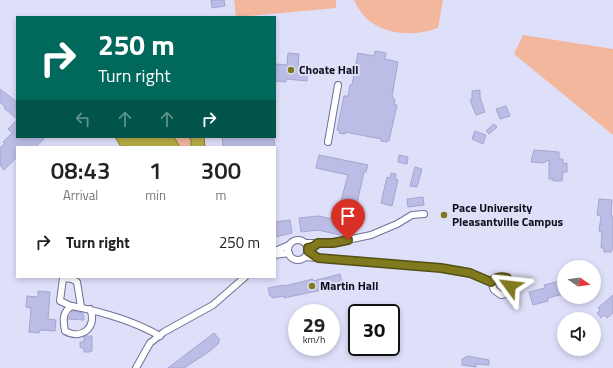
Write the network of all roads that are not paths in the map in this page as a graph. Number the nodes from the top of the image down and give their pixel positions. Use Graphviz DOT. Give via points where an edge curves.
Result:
graph roads {
  1 [pos="338,85"];
  2 [pos="328,142"];
  3 [pos="424,214"];
  4 [pos="289,245"];
  5 [pos="306,250"];
  6 [pos="276,251"];
  7 [pos="289,253"];
  8 [pos="276,255"];
  9 [pos="244,278"];
  10 [pos="491,282"];
  11 [pos="71,306"];
  12 [pos="81,308"];
  13 [pos="90,309"];
  14 [pos="160,336"];
  15 [pos="136,368"];
  1 -- 2 [label="street"];
  3 -- 5 [label="street" via="412,215 371,235 333,243 318,243"];
  4 -- 5 [label="street" via="298,240"];
  4 -- 6 [label="street"];
  4 -- 7 [label="street"];
  5 -- 7 [label="street" via="296,259"];
  5 -- 10 [label="street" via="318,258 441,268 470,273"];
  7 -- 8 [label="street"];
  9 -- 14 [label="street" via="213,305"];
  11 -- 12 [label="street"];
  11 -- 12 [label="street" via="60,301 62,278 77,282"];
  11 -- 13 [label="street" via="63,316 65,331 72,335 80,335 86,331 91,323"];
  12 -- 13 [label="street"];
  13 -- 14 [label="street" via="144,327"];
  14 -- 15 [label="street" via="150,343"];
}
